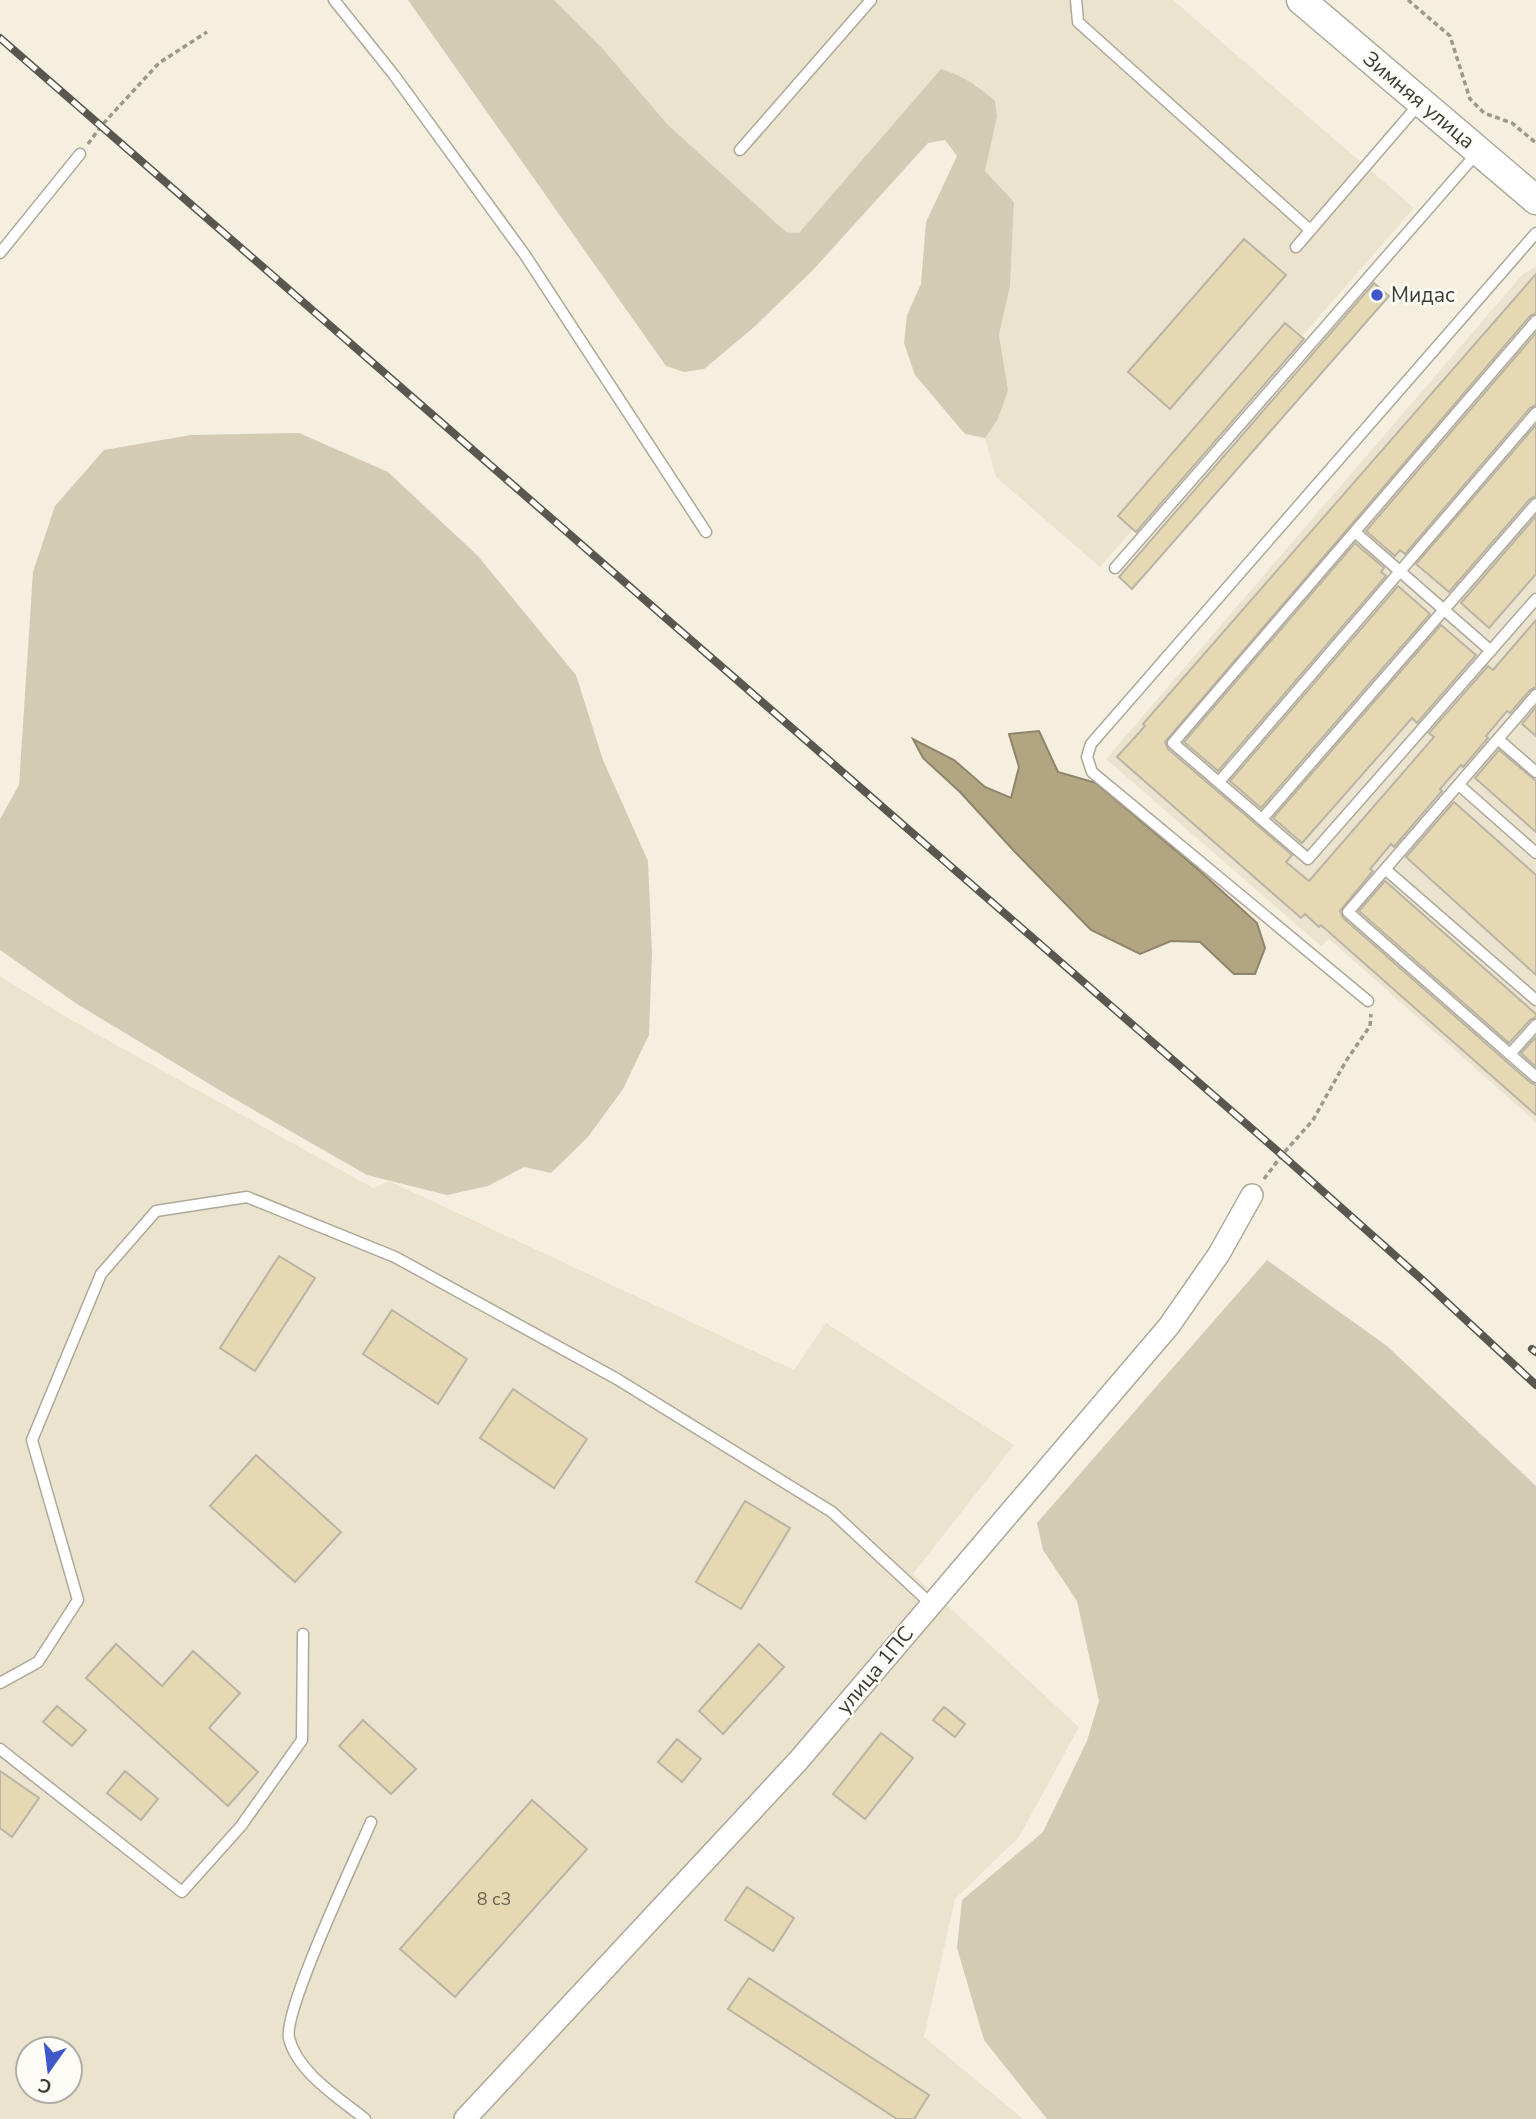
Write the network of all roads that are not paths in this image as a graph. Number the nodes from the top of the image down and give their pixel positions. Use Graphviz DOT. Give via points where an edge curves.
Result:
graph roads {
  1 [pos="334,0"];
  2 [pos="871,0"];
  3 [pos="1076,0"];
  4 [pos="1301,0"];
  5 [pos="1421,102"];
  6 [pos="740,150"];
  7 [pos="1479,150"];
  8 [pos="80,154"];
  9 [pos="1536,200"];
  10 [pos="1310,230"];
  11 [pos="1536,233"];
  12 [pos="1296,247"];
  13 [pos="0,253"];
  14 [pos="1536,321"];
  15 [pos="1536,413"];
  16 [pos="1536,504"];
  17 [pos="706,532"];
  18 [pos="1355,532"];
  19 [pos="1115,568"];
  20 [pos="1400,571"];
  21 [pos="1536,599"];
  22 [pos="1443,609"];
  23 [pos="1490,651"];
  24 [pos="1536,695"];
  25 [pos="1498,739"];
  26 [pos="1536,772"];
  27 [pos="1219,782"];
  28 [pos="1459,785"];
  29 [pos="1262,819"];
  30 [pos="1536,853"];
  31 [pos="1385,869"];
  32 [pos="1536,1000"];
  33 [pos="1367,1001"];
  34 [pos="1536,1025"];
  35 [pos="1510,1054"];
  36 [pos="1536,1077"];
  37 [pos="1252,1195"];
  38 [pos="931,1604"];
  39 [pos="303,1634"];
  40 [pos="0,1683"];
  41 [pos="0,1749"];
  42 [pos="371,1822"];
  43 [pos="365,2119"];
  44 [pos="465,2119"];
  1 -- 17 [label="lane" via="526,255"];
  2 -- 6 [label="lane"];
  3 -- 10 [label="lane" via="1078,22"];
  4 -- 5 [label="street, Зимняя улица"];
  5 -- 7 [label="street, Зимняя улица"];
  5 -- 10 [label="lane"];
  7 -- 9 [label="street, Зимняя улица"];
  7 -- 19 [label="lane"];
  8 -- 13 [label="lane"];
  10 -- 12 [label="lane"];
  11 -- 33 [label="lane" via="1091,744 1087,757 1092,772"];
  14 -- 18 [label="lane"];
  15 -- 20 [label="lane"];
  16 -- 22 [label="lane"];
  18 -- 20 [label="lane"];
  18 -- 27 [label="lane" via="1173,743"];
  20 -- 22 [label="lane"];
  20 -- 27 [label="lane"];
  21 -- 23 [label="lane"];
  22 -- 23 [label="lane"];
  22 -- 29 [label="lane"];
  23 -- 29 [label="lane" via="1308,859"];
  24 -- 25 [label="lane"];
  25 -- 26 [label="lane"];
  25 -- 28 [label="lane"];
  27 -- 29 [label="lane"];
  28 -- 30 [label="lane"];
  28 -- 31 [label="lane"];
  31 -- 32 [label="lane"];
  31 -- 35 [label="lane" via="1348,912"];
  34 -- 35 [label="lane"];
  35 -- 36 [label="lane"];
  37 -- 38 [label="street, улица 1ПС" via="1219,1254 1169,1326"];
  38 -- 40 [label="lane" via="832,1512 617,1379 395,1257 247,1197 156,1211 101,1274 32,1440 78,1601 38,1662"];
  38 -- 44 [label="street, улица 1ПС" via="798,1761"];
  39 -- 41 [label="lane" via="302,1740 241,1826 182,1892"];
  42 -- 43 [label="lane" via="295,2001 289,2037 305,2070"];
}
